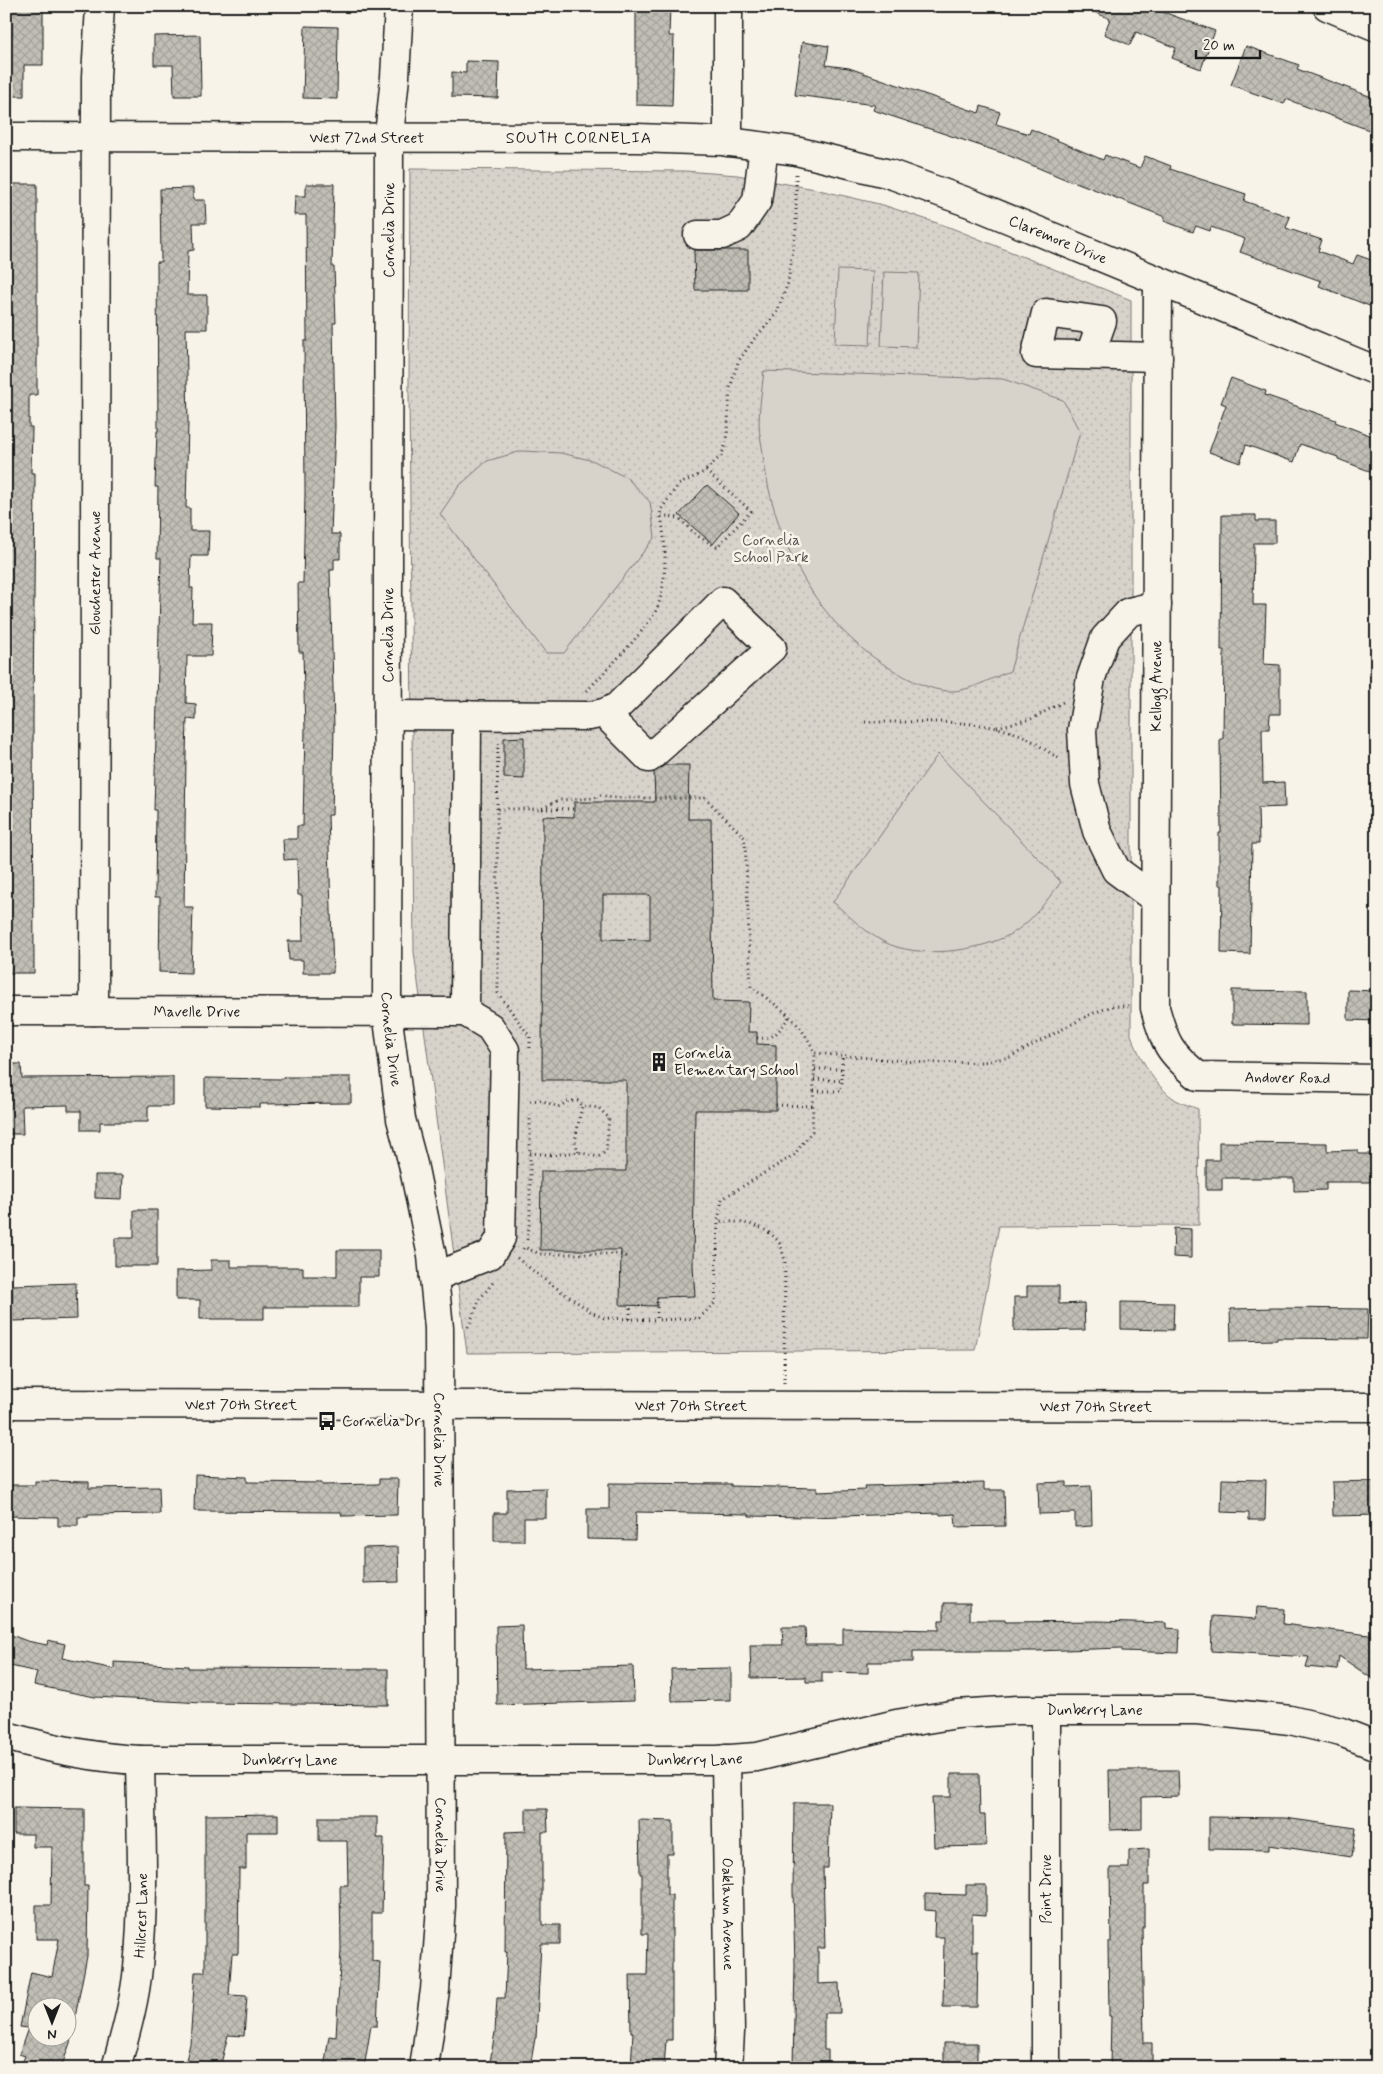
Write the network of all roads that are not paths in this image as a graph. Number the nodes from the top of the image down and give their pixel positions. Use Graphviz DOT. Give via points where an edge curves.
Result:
graph roads {
  1 [pos="100,6"];
  2 [pos="399,6"];
  3 [pos="728,6"];
  4 [pos="1327,6"];
  5 [pos="1377,27"];
  6 [pos="6,136"];
  7 [pos="389,136"];
  8 [pos="96,137"];
  9 [pos="728,142"];
  10 [pos="764,147"];
  11 [pos="698,235"];
  12 [pos="1158,281"];
  13 [pos="1090,355"];
  14 [pos="1158,357"];
  15 [pos="1377,371"];
  16 [pos="1157,605"];
  17 [pos="604,713"];
  18 [pos="388,715"];
  19 [pos="467,715"];
  20 [pos="1155,899"];
  21 [pos="6,1011"];
  22 [pos="94,1011"];
  23 [pos="387,1012"];
  24 [pos="464,1012"];
  25 [pos="1198,1076"];
  26 [pos="1377,1079"];
  27 [pos="434,1277"];
  28 [pos="6,1404"];
  29 [pos="439,1406"];
  30 [pos="1377,1407"];
  31 [pos="1046,1710"];
  32 [pos="6,1736"];
  33 [pos="1377,1746"];
  34 [pos="726,1759"];
  35 [pos="140,1760"];
  36 [pos="440,1760"];
  37 [pos="116,2068"];
  38 [pos="424,2068"];
  39 [pos="728,2068"];
  40 [pos="1046,2068"];
  1 -- 8 [label="street, Glouchester Avenue"];
  2 -- 7 [label="street, Cornelia Drive"];
  3 -- 9 [label="street"];
  4 -- 5 [label="street"];
  6 -- 8 [label="street, West 72nd Street"];
  7 -- 8 [label="street, West 72nd Street"];
  7 -- 9 [label="street, West 72nd Street"];
  7 -- 18 [label="street, Cornelia Drive"];
  8 -- 22 [label="street, Glouchester Avenue"];
  9 -- 10 [label="street, Claremore Drive"];
  10 -- 11 [label="street" via="757,201 739,227 722,235"];
  10 -- 12 [label="street, Claremore Drive" via="796,151 890,174 970,203"];
  12 -- 14 [label="street, Kellogg Avenue"];
  12 -- 15 [label="street, Claremore Drive"];
  13 -- 14 [label="street"];
  14 -- 16 [label="street, Kellogg Avenue"];
  16 -- 20 [label="street, Kellogg Avenue"];
  16 -- 20 [label="street" via="1129,612 1105,638 1091,678 1082,730 1085,784 1097,831 1116,870"];
  17 -- 17 [label="street" via="616,707 723,601 772,648 649,758"];
  17 -- 19 [label="street" via="589,716"];
  18 -- 19 [label="street"];
  18 -- 23 [label="street, Cornelia Drive"];
  19 -- 24 [label="street"];
  20 -- 25 [label="street, Kellogg Avenue" via="1155,1008 1162,1035 1176,1058"];
  21 -- 22 [label="street, Mavelle Drive"];
  22 -- 23 [label="street, Mavelle Drive"];
  23 -- 24 [label="street, Mavelle Drive"];
  23 -- 27 [label="street, Cornelia Drive" via="401,1119 413,1164"];
  24 -- 27 [label="street" via="490,1027 505,1050 501,1238 490,1255"];
  25 -- 26 [label="street, Andover Road"];
  27 -- 29 [label="street, Cornelia Drive" via="439,1328"];
  28 -- 29 [label="street, West 70th Street"];
  29 -- 30 [label="street, West 70th Street"];
  29 -- 36 [label="street, Cornelia Drive"];
  31 -- 33 [label="street, Dunberry Lane" via="1196,1710 1236,1714 1290,1720 1341,1732"];
  31 -- 34 [label="street, Dunberry Lane" via="957,1714 896,1724 756,1756"];
  31 -- 40 [label="street, Point Drive"];
  32 -- 35 [label="street, Dunberry Lane" via="54,1750 107,1759"];
  34 -- 36 [label="street, Dunberry Lane"];
  34 -- 39 [label="street, Oaklawn Avenue"];
  35 -- 36 [label="street, Dunberry Lane"];
  35 -- 37 [label="street, Hillcrest Lane" via="142,1905 138,1968"];
  36 -- 38 [label="street, Cornelia Drive" via="441,1906 435,1990"];
}
